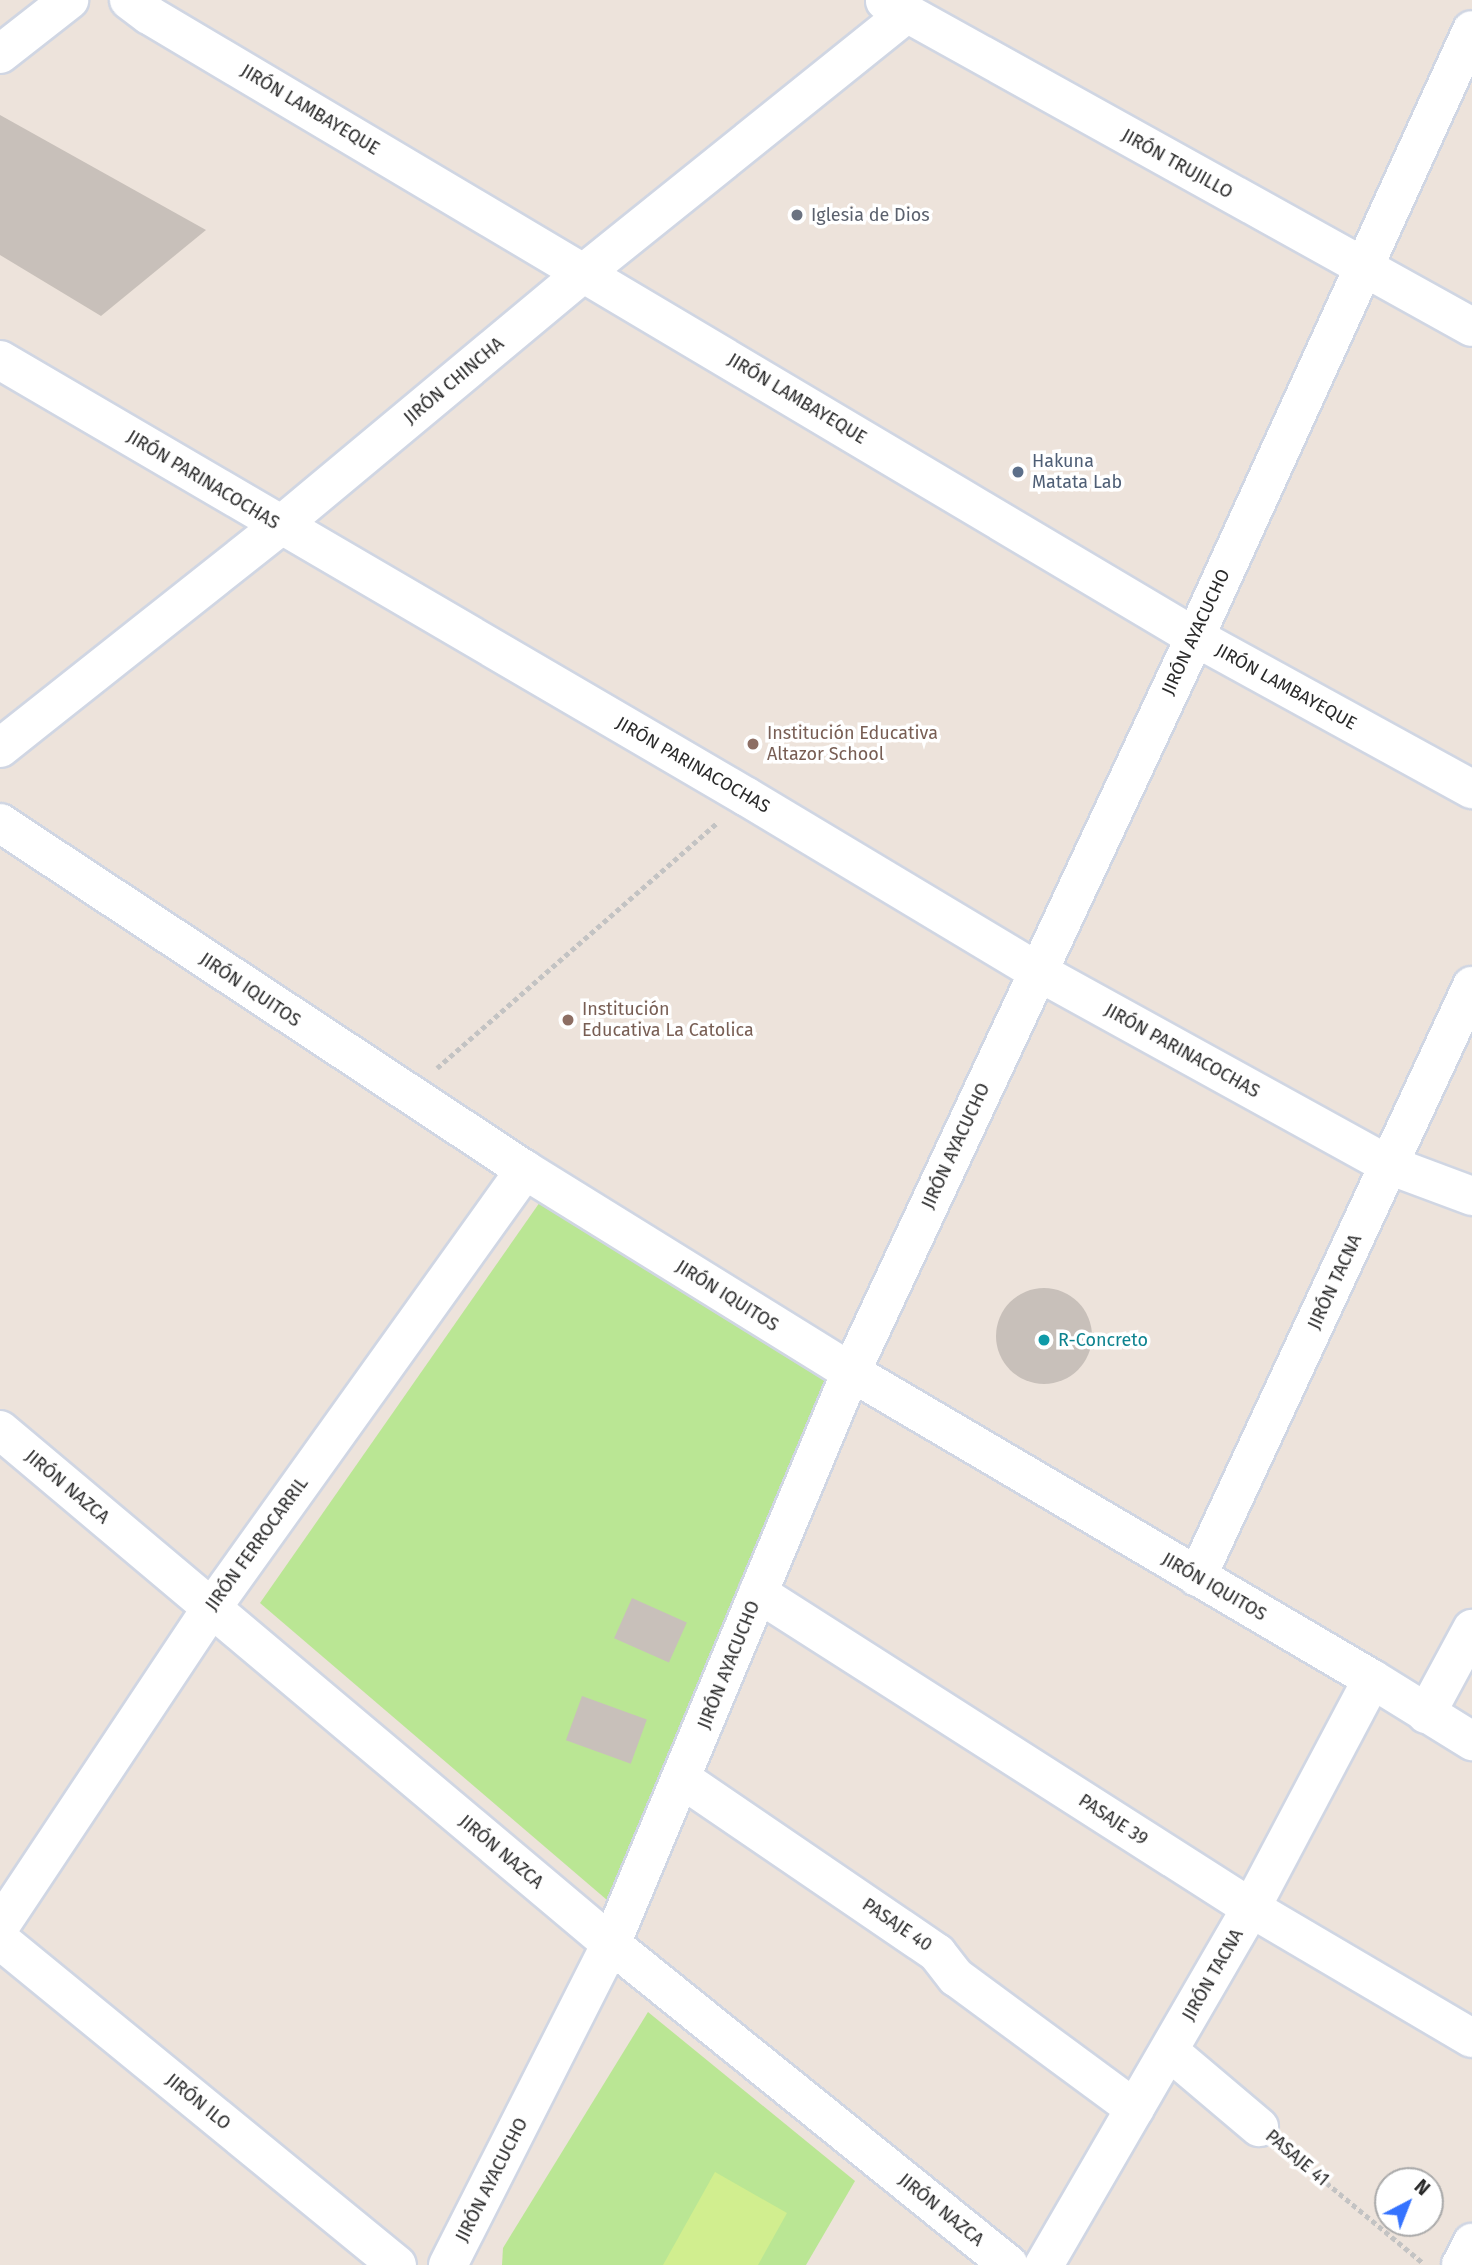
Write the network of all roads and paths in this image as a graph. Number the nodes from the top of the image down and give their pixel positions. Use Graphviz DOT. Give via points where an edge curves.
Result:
graph roads {
  1 [pos="69,0"];
  2 [pos="129,0"];
  3 [pos="895,7"];
  4 [pos="1472,30"];
  5 [pos="0,54"];
  6 [pos="1363,267"];
  7 [pos="584,272"];
  8 [pos="1472,327"];
  9 [pos="0,360"];
  10 [pos="281,525"];
  11 [pos="1195,637"];
  12 [pos="0,748"];
  13 [pos="1472,789"];
  14 [pos="747,797"];
  15 [pos="0,823"];
  16 [pos="1037,971"];
  17 [pos="1472,986"];
  18 [pos="408,1094"];
  19 [pos="1389,1165"];
  20 [pos="525,1170"];
  21 [pos="1472,1196"];
  22 [pos="851,1372"];
  23 [pos="0,1430"];
  24 [pos="1197,1577"];
  25 [pos="758,1593"];
  26 [pos="211,1609"];
  27 [pos="1472,1629"];
  28 [pos="1372,1679"];
  29 [pos="1426,1714"];
  30 [pos="1472,1741"];
  31 [pos="682,1779"];
  32 [pos="1251,1908"];
  33 [pos="0,1926"];
  34 [pos="0,1940"];
  35 [pos="611,1944"];
  36 [pos="1472,2038"];
  37 [pos="1169,2051"];
  38 [pos="1135,2109"];
  39 [pos="1259,2127"];
  40 [pos="1472,2243"];
  41 [pos="397,2265"];
  42 [pos="449,2265"];
  43 [pos="1009,2265"];
  44 [pos="1044,2265"];
  45 [pos="1425,2265"];
  46 [pos="1461,2265"];
  1 -- 5 [label="street"];
  2 -- 7 [label="street, JIRÓN LAMBAYEQUE"];
  3 -- 6 [label="street, JIRÓN TRUJILLO"];
  3 -- 7 [label="street, JIRÓN CHINCHA"];
  4 -- 6 [label="street, JIRÓN AYACUCHO"];
  6 -- 8 [label="street, JIRÓN TRUJILLO"];
  6 -- 11 [label="street, JIRÓN AYACUCHO"];
  7 -- 10 [label="street, JIRÓN CHINCHA"];
  7 -- 11 [label="street, JIRÓN LAMBAYEQUE"];
  9 -- 10 [label="street, JIRÓN PARINACOCHAS"];
  10 -- 12 [label="street, JIRÓN CHINCHA"];
  10 -- 14 [label="street, JIRÓN PARINACOCHAS"];
  11 -- 13 [label="street, JIRÓN LAMBAYEQUE"];
  11 -- 16 [label="street, JIRÓN AYACUCHO"];
  14 -- 16 [label="street, JIRÓN PARINACOCHAS"];
  14 -- 18 [label="path"];
  15 -- 18 [label="street, JIRÓN IQUITOS"];
  16 -- 19 [label="street, JIRÓN PARINACOCHAS"];
  16 -- 22 [label="street, JIRÓN AYACUCHO"];
  17 -- 19 [label="street, JIRÓN TACNA"];
  18 -- 20 [label="street, JIRÓN IQUITOS"];
  19 -- 21 [label="street, JIRÓN PARINACOCHAS"];
  19 -- 24 [label="street, JIRÓN TACNA"];
  20 -- 22 [label="street, JIRÓN IQUITOS"];
  20 -- 26 [label="street, JIRÓN FERROCARRIL"];
  22 -- 24 [label="street, JIRÓN IQUITOS"];
  22 -- 25 [label="street, JIRÓN AYACUCHO"];
  23 -- 26 [label="street, JIRÓN NAZCA"];
  24 -- 28 [label="street, JIRÓN IQUITOS"];
  25 -- 31 [label="street, JIRÓN AYACUCHO"];
  25 -- 32 [label="street, PASAJE 39"];
  26 -- 33 [label="street, JIRÓN FERROCARRIL"];
  26 -- 35 [label="street, JIRÓN NAZCA"];
  27 -- 29 [label="street"];
  28 -- 29 [label="street, JIRÓN IQUITOS"];
  28 -- 32 [label="street, JIRÓN TACNA"];
  29 -- 30 [label="street, JIRÓN IQUITOS"];
  31 -- 35 [label="street, JIRÓN AYACUCHO"];
  31 -- 38 [label="street, PASAJE 40" via="937,1952 956,1977"];
  32 -- 36 [label="street, PASAJE 39"];
  32 -- 37 [label="street, JIRÓN TACNA"];
  34 -- 41 [label="street, JIRÓN ILO"];
  35 -- 42 [label="street, JIRÓN AYACUCHO"];
  35 -- 43 [label="street, JIRÓN NAZCA"];
  37 -- 38 [label="street, JIRÓN TACNA"];
  37 -- 39 [label="street, PASAJE 41"];
  38 -- 44 [label="street, JIRÓN TACNA"];
  39 -- 45 [label="path, PASAJE 41"];
  40 -- 46 [label="street"];
}
